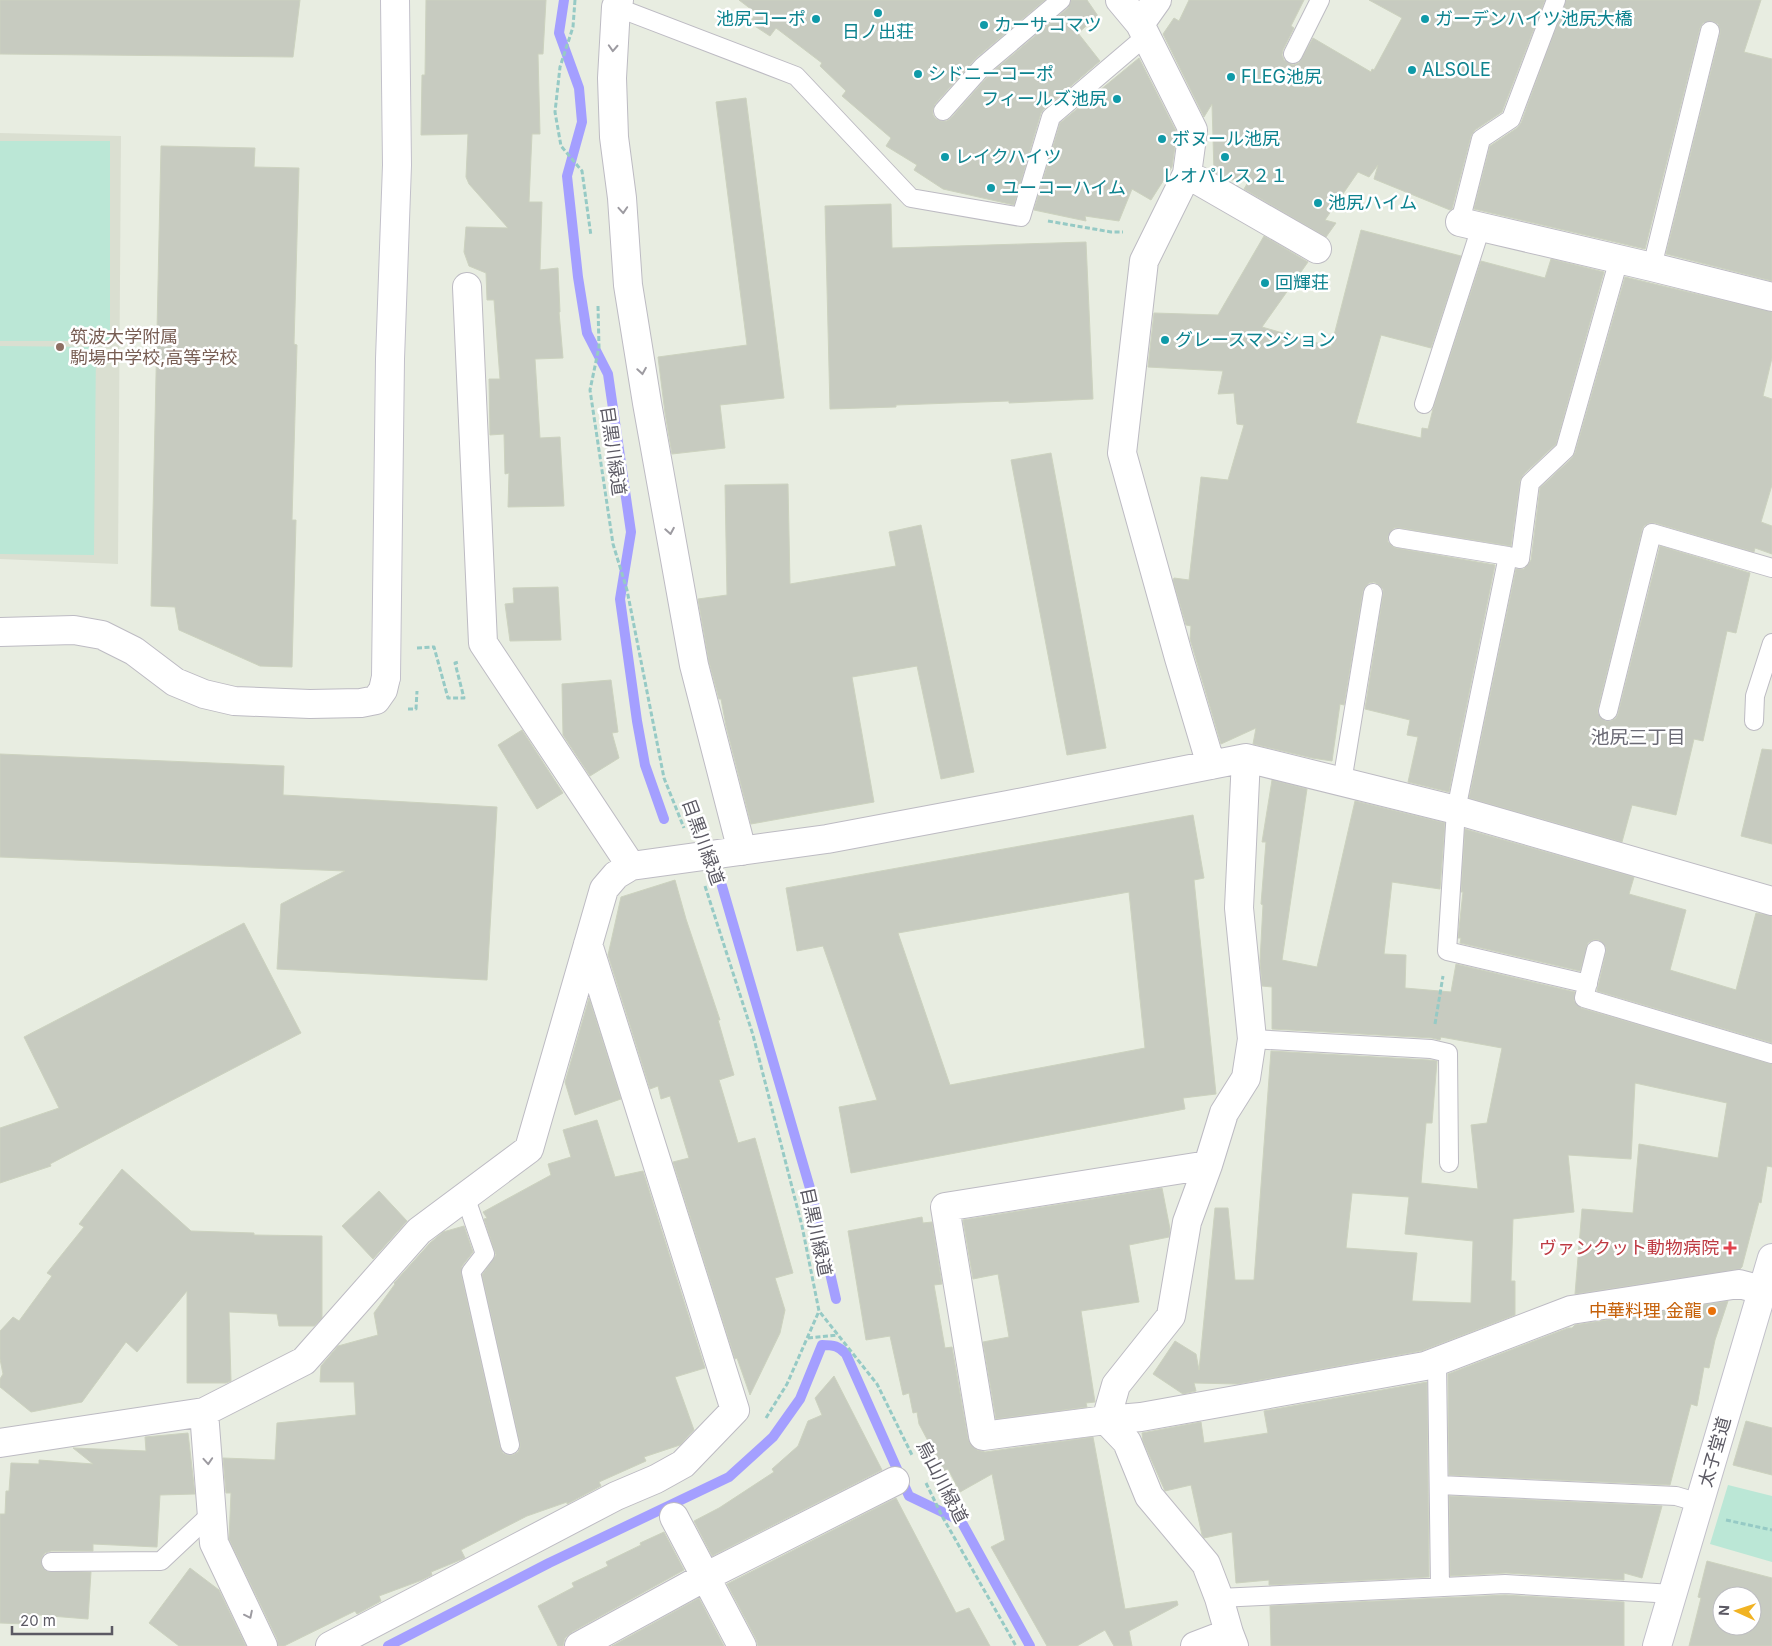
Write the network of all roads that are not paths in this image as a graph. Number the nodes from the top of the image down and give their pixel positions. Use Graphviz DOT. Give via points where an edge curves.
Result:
graph roads {
  1 [pos="395,0"];
  2 [pos="1061,0"];
  3 [pos="1120,0"];
  4 [pos="1157,0"];
  5 [pos="1320,0"];
  6 [pos="1556,0"];
  7 [pos="618,4"];
  8 [pos="1143,30"];
  9 [pos="1710,31"];
  10 [pos="1293,54"];
  11 [pos="944,111"];
  12 [pos="1187,174"];
  13 [pos="1471,224"];
  14 [pos="1317,249"];
  15 [pos="1619,259"];
  16 [pos="1652,267"];
  17 [pos="467,287"];
  18 [pos="1772,297"];
  19 [pos="1424,404"];
  20 [pos="1398,538"];
  21 [pos="1508,556"];
  22 [pos="1772,568"];
  23 [pos="1373,593"];
  24 [pos="0,632"];
  25 [pos="1772,643"];
  26 [pos="1608,711"];
  27 [pos="1754,721"];
  28 [pos="1246,758"];
  29 [pos="1211,765"];
  30 [pos="1342,782"];
  31 [pos="1456,810"];
  32 [pos="742,852"];
  33 [pos="631,866"];
  34 [pos="1772,901"];
  35 [pos="588,944"];
  36 [pos="1596,950"];
  37 [pos="1588,984"];
  38 [pos="1252,1039"];
  39 [pos="1772,1054"];
  40 [pos="1449,1163"];
  41 [pos="1208,1165"];
  42 [pos="465,1196"];
  43 [pos="1772,1258"];
  44 [pos="1762,1290"];
  45 [pos="1437,1362"];
  46 [pos="204,1412"];
  47 [pos="1106,1420"];
  48 [pos="0,1442"];
  49 [pos="510,1445"];
  50 [pos="895,1481"];
  51 [pos="1438,1485"];
  52 [pos="1700,1503"];
  53 [pos="212,1513"];
  54 [pos="674,1517"];
  55 [pos="51,1562"];
  56 [pos="705,1577"];
  57 [pos="1440,1587"];
  58 [pos="1673,1594"];
  59 [pos="1220,1598"];
  60 [pos="1231,1640"];
  61 [pos="263,1646"];
  62 [pos="330,1646"];
  63 [pos="579,1646"];
  64 [pos="742,1646"];
  65 [pos="1195,1646"];
  66 [pos="1657,1646"];
  1 -- 24 [label="street" via="397,166 381,689 361,703 234,701 204,694 175,682 134,651 102,635 74,630"];
  2 -- 11 [label="lane" via="983,66"];
  3 -- 8 [label="street"];
  4 -- 8 [label="street"];
  5 -- 10 [label="lane"];
  6 -- 13 [label="lane" via="1511,119 1482,138"];
  7 -- 8 [label="lane" via="796,76 911,198 1021,217 1051,117"];
  7 -- 32 [label="street, one-way" via="612,78 628,285 646,404 694,665"];
  8 -- 12 [label="street" via="1193,130"];
  9 -- 16 [label="lane"];
  12 -- 14 [label="street"];
  12 -- 29 [label="street" via="1144,260 1122,453"];
  13 -- 15 [label="street"];
  13 -- 19 [label="lane"];
  15 -- 16 [label="street"];
  15 -- 21 [label="lane" via="1564,450 1530,483 1520,559"];
  16 -- 18 [label="street"];
  17 -- 33 [label="street" via="483,643"];
  20 -- 21 [label="lane"];
  21 -- 31 [label="lane"];
  22 -- 26 [label="lane" via="1652,533"];
  23 -- 30 [label="lane"];
  25 -- 27 [label="lane" via="1755,696"];
  28 -- 29 [label="street"];
  28 -- 30 [label="street"];
  28 -- 38 [label="street" via="1239,908"];
  29 -- 32 [label="street" via="828,839"];
  30 -- 31 [label="street"];
  31 -- 34 [label="street"];
  31 -- 37 [label="lane" via="1447,951"];
  32 -- 33 [label="street"];
  33 -- 35 [label="street" via="616,875 604,889"];
  35 -- 42 [label="street" via="528,1148"];
  35 -- 62 [label="street" via="735,1410 683,1464"];
  36 -- 37 [label="lane"];
  37 -- 39 [label="lane" via="1584,998"];
  38 -- 40 [label="lane" via="1431,1049 1448,1054"];
  38 -- 41 [label="street" via="1246,1078 1224,1113"];
  41 -- 47 [label="street" via="1187,1222 1171,1316 1116,1385"];
  41 -- 47 [label="street" via="945,1207 983,1436"];
  42 -- 46 [label="street" via="419,1231 304,1361"];
  42 -- 49 [label="lane" via="485,1254 471,1272"];
  43 -- 44 [label="street, 太子堂道"];
  44 -- 45 [label="street" via="1740,1284 1571,1310"];
  44 -- 52 [label="street, 太子堂道"];
  45 -- 47 [label="street" via="1141,1417"];
  45 -- 51 [label="lane"];
  46 -- 48 [label="street"];
  46 -- 53 [label="street, one-way"];
  47 -- 59 [label="street" via="1127,1442 1149,1496 1206,1564"];
  50 -- 56 [label="street"];
  51 -- 52 [label="lane" via="1676,1496"];
  51 -- 57 [label="lane"];
  52 -- 58 [label="street, 太子堂道"];
  53 -- 55 [label="lane" via="161,1562"];
  53 -- 61 [label="street, one-way" via="214,1543"];
  54 -- 56 [label="street"];
  56 -- 63 [label="street"];
  56 -- 64 [label="street"];
  57 -- 58 [label="lane" via="1505,1584"];
  57 -- 59 [label="lane"];
  58 -- 66 [label="street, 太子堂道"];
  59 -- 60 [label="street"];
  60 -- 65 [label="street"];
}
